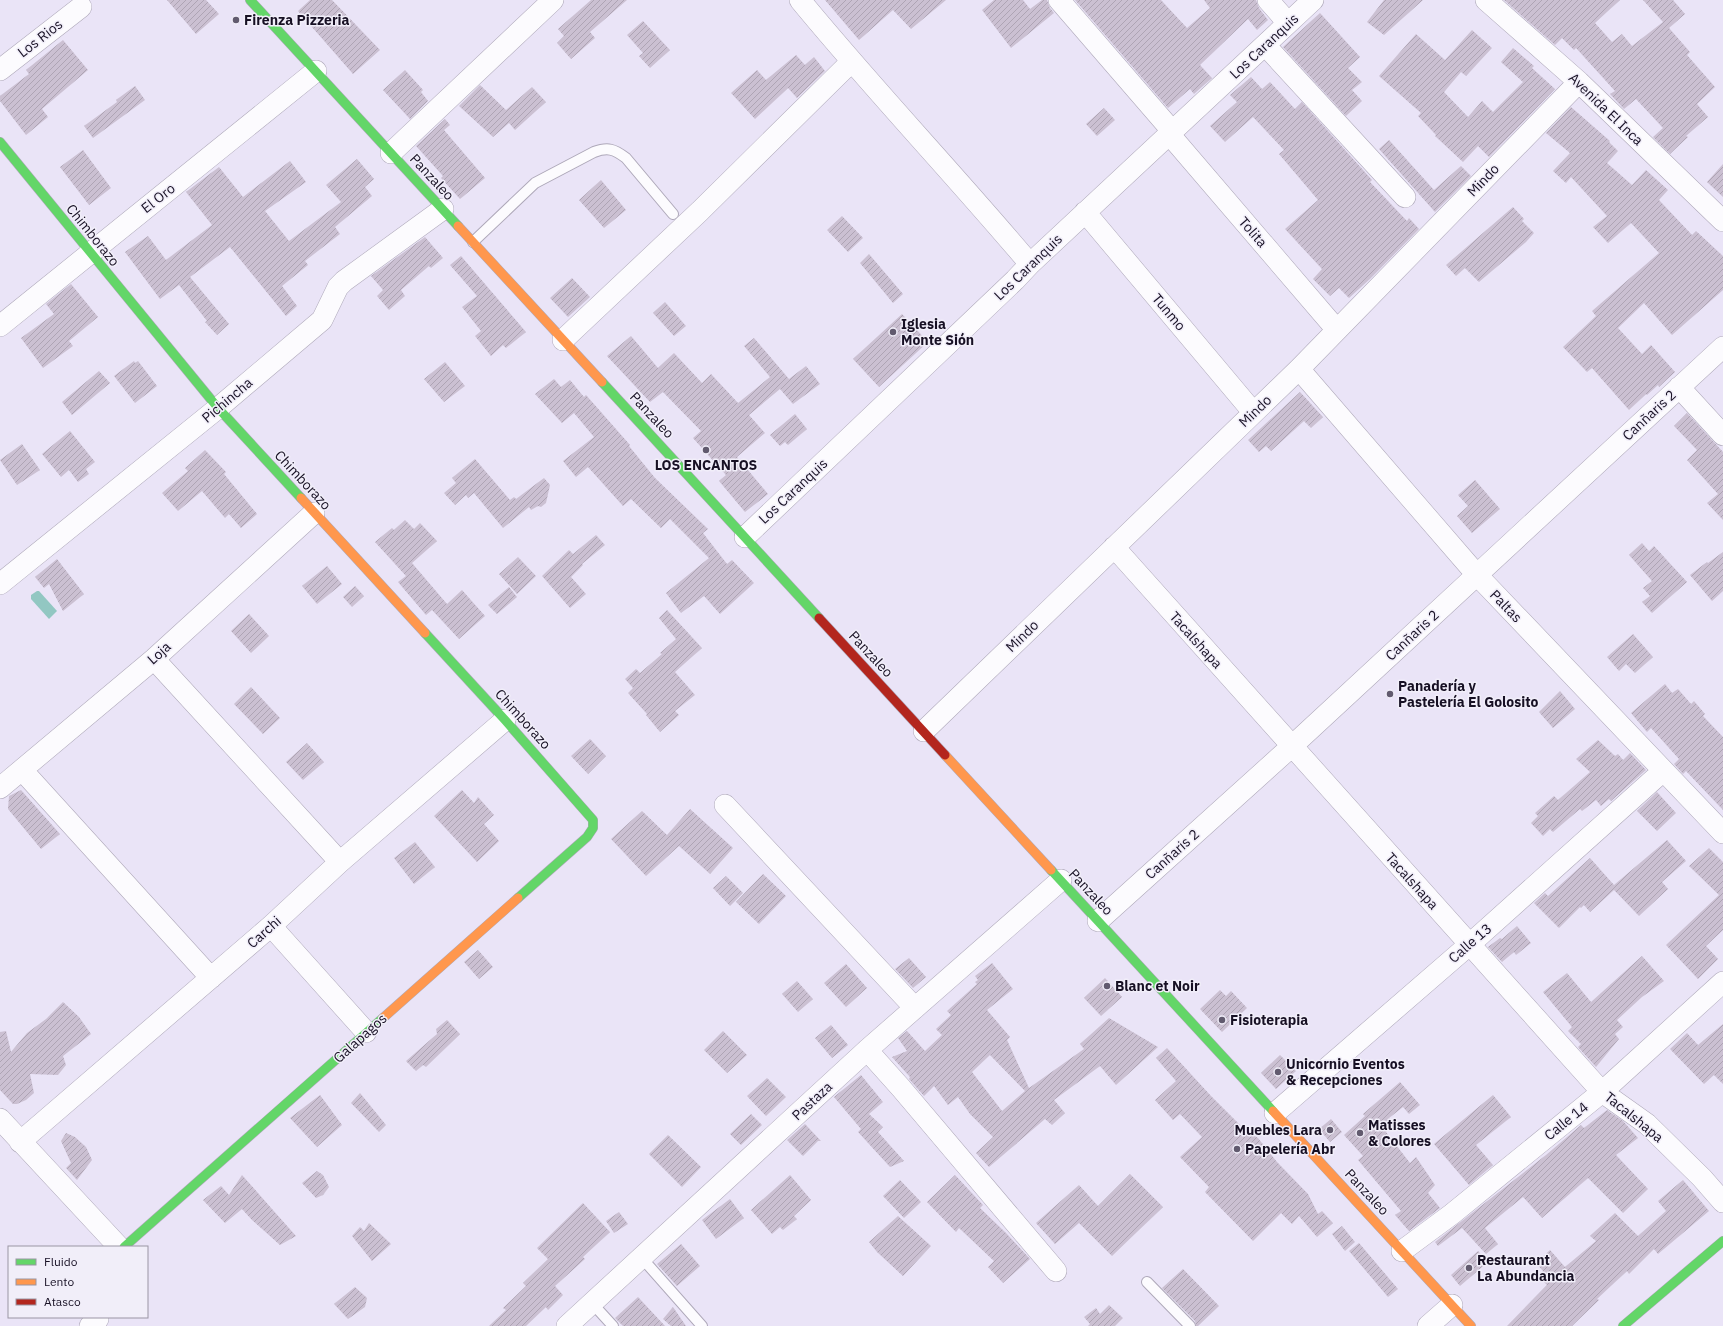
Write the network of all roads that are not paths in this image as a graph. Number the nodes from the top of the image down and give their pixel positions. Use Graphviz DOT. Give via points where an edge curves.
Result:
graph roads {
  1 [pos="250,0"];
  2 [pos="553,0"];
  3 [pos="800,0"];
  4 [pos="1059,0"];
  5 [pos="1268,0"];
  6 [pos="1313,0"];
  7 [pos="1486,0"];
  8 [pos="81,7"];
  9 [pos="1288,23"];
  10 [pos="1265,45"];
  11 [pos="851,62"];
  12 [pos="0,70"];
  13 [pos="316,71"];
  14 [pos="1579,82"];
  15 [pos="1172,133"];
  16 [pos="0,142"];
  17 [pos="391,153"];
  18 [pos="1405,197"];
  19 [pos="443,209"];
  20 [pos="1085,212"];
  21 [pos="673,214"];
  22 [pos="1722,220"];
  23 [pos="473,242"];
  24 [pos="89,252"];
  25 [pos="1030,264"];
  26 [pos="0,326"];
  27 [pos="1337,330"];
  28 [pos="563,340"];
  29 [pos="1723,347"];
  30 [pos="1299,369"];
  31 [pos="1679,387"];
  32 [pos="218,408"];
  33 [pos="1253,412"];
  34 [pos="1723,435"];
  35 [pos="314,512"];
  36 [pos="745,537"];
  37 [pos="1114,547"];
  38 [pos="1477,576"];
  39 [pos="0,584"];
  40 [pos="154,659"];
  41 [pos="505,720"];
  42 [pos="924,731"];
  43 [pos="1291,746"];
  44 [pos="22,770"];
  45 [pos="1663,771"];
  46 [pos="0,788"];
  47 [pos="724,805"];
  48 [pos="1718,824"];
  49 [pos="594,828"];
  50 [pos="340,862"];
  51 [pos="1061,880"];
  52 [pos="1098,921"];
  53 [pos="271,926"];
  54 [pos="1469,945"];
  55 [pos="211,978"];
  56 [pos="1723,982"];
  57 [pos="915,1008"];
  58 [pos="366,1032"];
  59 [pos="867,1050"];
  60 [pos="1602,1092"];
  61 [pos="1275,1113"];
  62 [pos="0,1119"];
  63 [pos="20,1142"];
  64 [pos="1723,1202"];
  65 [pos="1723,1241"];
  66 [pos="118,1246"];
  67 [pos="125,1246"];
  68 [pos="1402,1251"];
  69 [pos="641,1257"];
  70 [pos="1056,1272"];
  71 [pos="1147,1282"];
  72 [pos="592,1303"];
  73 [pos="1452,1305"];
  74 [pos="567,1326"];
  75 [pos="613,1326"];
  76 [pos="702,1326"];
  77 [pos="1190,1326"];
  78 [pos="1428,1326"];
  79 [pos="1471,1326"];
  80 [pos="1623,1326"];
  1 -- 13 [label="street, Panzaleo"];
  2 -- 17 [label="street"];
  3 -- 11 [label="street"];
  4 -- 15 [label="street, Tolita"];
  5 -- 9 [label="street"];
  6 -- 9 [label="street, Los Caranquis"];
  7 -- 14 [label="street, Avenida El Inca"];
  8 -- 12 [label="street, Los Rios"];
  9 -- 10 [label="street, Los Caranquis"];
  10 -- 15 [label="street, Los Caranquis"];
  10 -- 18 [label="street"];
  11 -- 25 [label="street" via="965,187"];
  11 -- 28 [label="street" via="700,211"];
  13 -- 17 [label="street, Panzaleo"];
  13 -- 24 [label="street, El Oro"];
  14 -- 22 [label="street, Avenida El Inca"];
  14 -- 27 [label="street, Mindo"];
  15 -- 20 [label="street, Los Caranquis"];
  15 -- 27 [label="street, Tolita"];
  16 -- 24 [label="street, Chimborazo"];
  17 -- 19 [label="street, Panzaleo"];
  19 -- 23 [label="street, Panzaleo"];
  19 -- 32 [label="street, Pichincha" via="344,281 338,287 322,320"];
  20 -- 25 [label="street, Los Caranquis"];
  20 -- 33 [label="street, Tunmo"];
  21 -- 23 [label="lane" via="626,158 618,152 604,148 535,183"];
  23 -- 28 [label="street, Panzaleo"];
  24 -- 26 [label="street, El Oro"];
  24 -- 32 [label="street, Chimborazo"];
  25 -- 36 [label="street, Los Caranquis"];
  27 -- 30 [label="street, Mindo"];
  28 -- 36 [label="street, Panzaleo"];
  29 -- 31 [label="street, Canñaris 2"];
  30 -- 33 [label="street, Mindo"];
  30 -- 38 [label="street, Paltas"];
  31 -- 34 [label="street"];
  31 -- 38 [label="street, Canñaris 2"];
  32 -- 35 [label="street, Chimborazo"];
  32 -- 39 [label="street, Pichincha"];
  33 -- 37 [label="street, Mindo"];
  35 -- 40 [label="street, Loja"];
  35 -- 41 [label="street, Chimborazo"];
  36 -- 42 [label="street, Panzaleo"];
  37 -- 42 [label="street, Mindo"];
  37 -- 43 [label="street, Tacalshapa"];
  38 -- 43 [label="street, Canñaris 2"];
  38 -- 45 [label="street, Paltas"];
  40 -- 44 [label="street, Loja"];
  40 -- 50 [label="street"];
  41 -- 49 [label="street, Chimborazo" via="592,817"];
  41 -- 50 [label="street, Carchi"];
  42 -- 51 [label="street, Panzaleo"];
  43 -- 52 [label="street, Canñaris 2"];
  43 -- 54 [label="street, Tacalshapa"];
  44 -- 46 [label="street, Loja"];
  44 -- 55 [label="street"];
  45 -- 48 [label="street, Paltas"];
  45 -- 54 [label="street, Calle 13"];
  47 -- 57 [label="street"];
  49 -- 58 [label="street, Galapagos" via="587,837"];
  50 -- 53 [label="street, Carchi"];
  51 -- 52 [label="street, Panzaleo"];
  51 -- 57 [label="street, Pastaza"];
  52 -- 61 [label="street, Panzaleo"];
  53 -- 55 [label="street, Carchi"];
  53 -- 58 [label="street"];
  54 -- 60 [label="street, Tacalshapa"];
  54 -- 61 [label="street, Calle 13"];
  55 -- 63 [label="street, Carchi"];
  56 -- 60 [label="street, Calle 14"];
  57 -- 59 [label="street, Pastaza"];
  58 -- 67 [label="street, Galapagos"];
  59 -- 69 [label="street, Pastaza"];
  59 -- 70 [label="street"];
  60 -- 64 [label="street, Tacalshapa" via="1647,1124 1693,1168"];
  60 -- 68 [label="street, Calle 14" via="1452,1214"];
  61 -- 68 [label="street, Panzaleo"];
  62 -- 63 [label="street"];
  63 -- 66 [label="street"];
  65 -- 80 [label="street"];
  68 -- 73 [label="street, Panzaleo"];
  69 -- 72 [label="street, Pastaza"];
  69 -- 76 [label="lane"];
  71 -- 77 [label="lane"];
  72 -- 74 [label="street, Pastaza"];
  72 -- 75 [label="lane"];
  73 -- 78 [label="street"];
  73 -- 79 [label="street, Panzaleo"];
}
